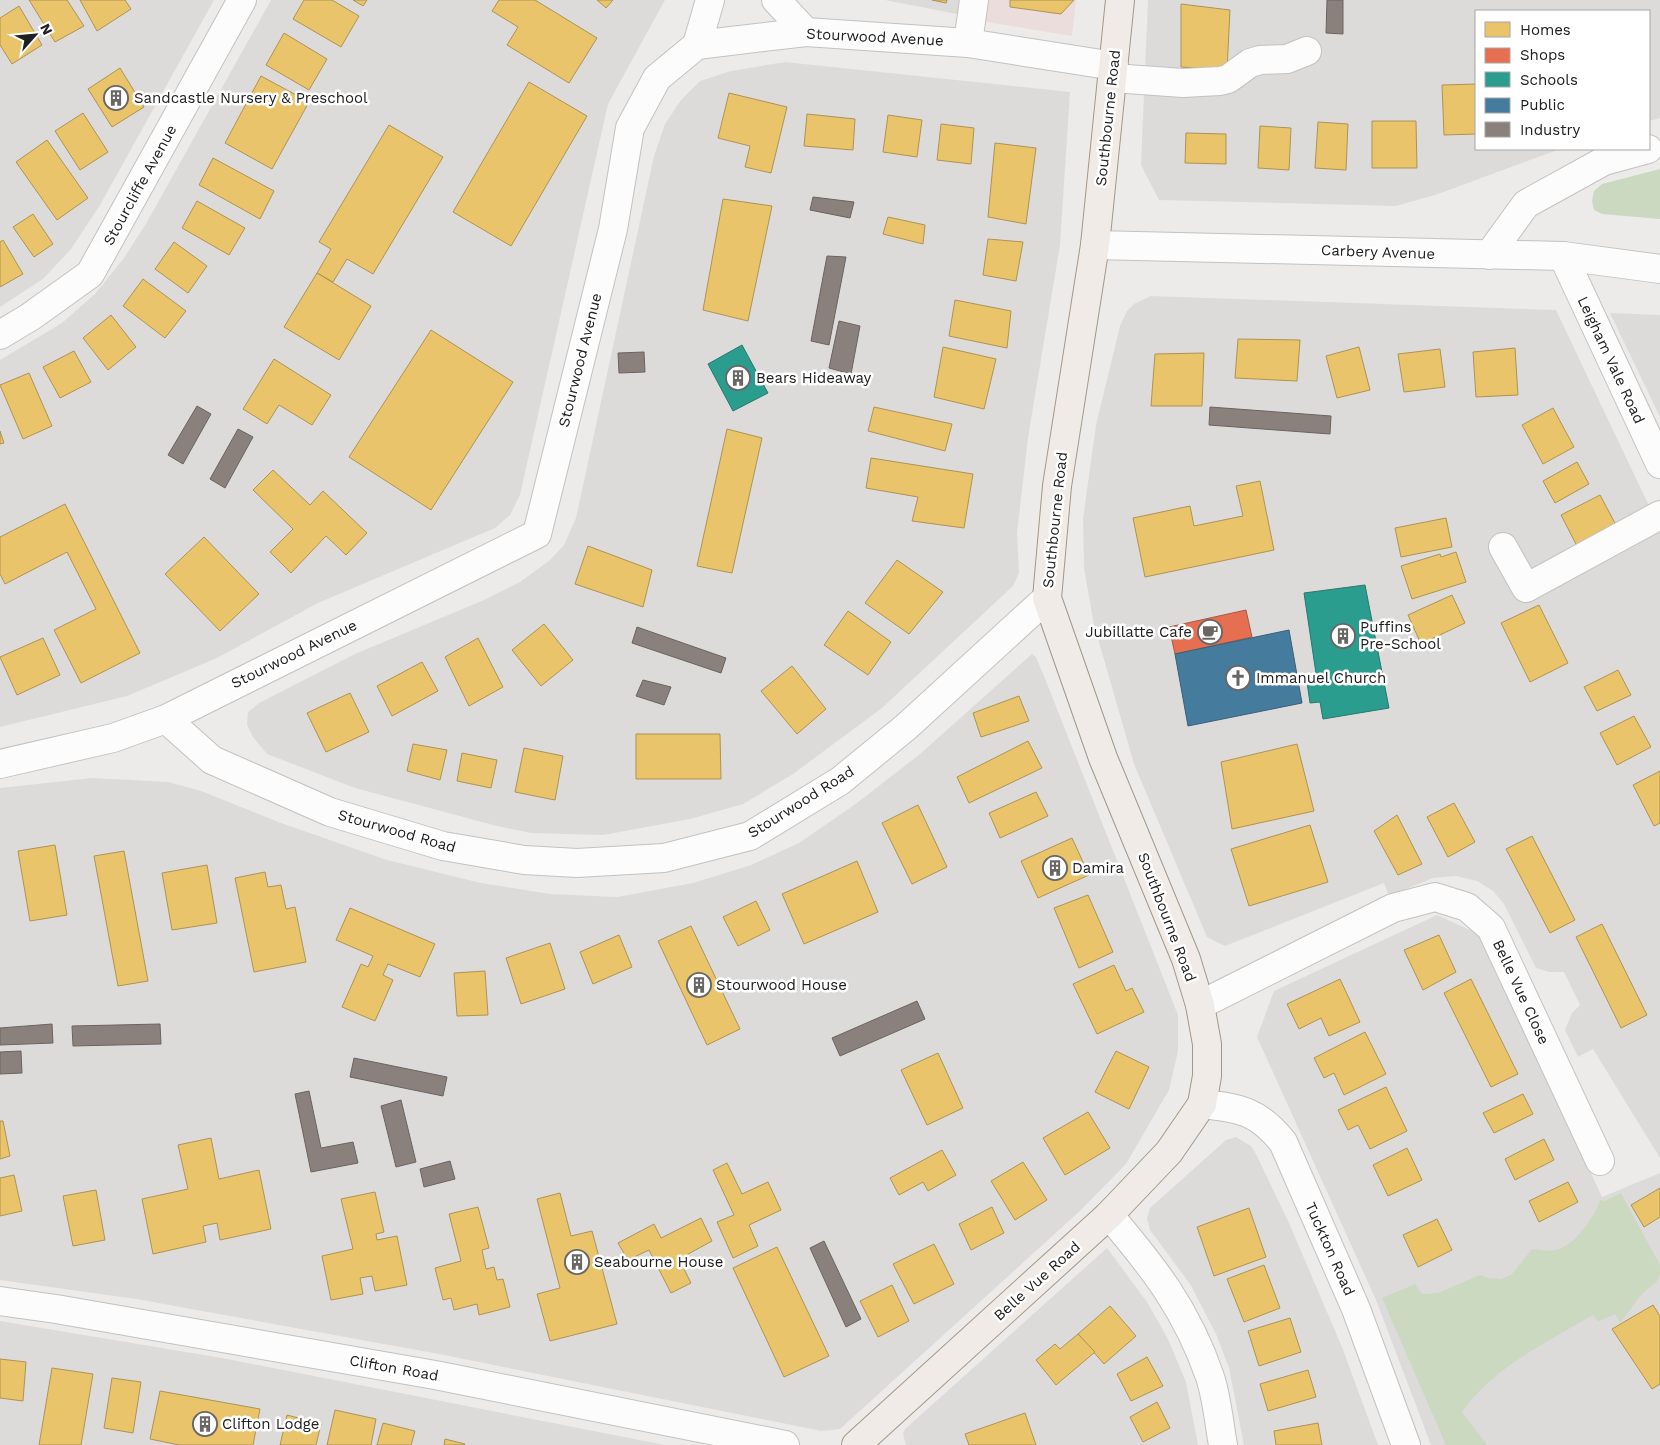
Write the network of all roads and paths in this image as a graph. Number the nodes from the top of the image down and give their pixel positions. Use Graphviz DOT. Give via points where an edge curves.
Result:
graph roads {
  1 [pos="242,0"];
  2 [pos="710,0"];
  3 [pos="776,0"];
  4 [pos="974,0"];
  5 [pos="1120,0"];
  6 [pos="806,32"];
  7 [pos="968,43"];
  8 [pos="697,45"];
  9 [pos="1307,51"];
  10 [pos="1114,72"];
  11 [pos="1644,150"];
  12 [pos="1095,245"];
  13 [pos="1489,255"];
  14 [pos="1563,256"];
  15 [pos="1660,269"];
  16 [pos="0,335"];
  17 [pos="1660,464"];
  18 [pos="1660,515"];
  19 [pos="1503,547"];
  20 [pos="1047,598"];
  21 [pos="166,718"];
  22 [pos="0,764"];
  23 [pos="1200,1005"];
  24 [pos="1202,1104"];
  25 [pos="1600,1161"];
  26 [pos="1109,1214"];
  27 [pos="0,1301"];
  28 [pos="785,1445"];
  29 [pos="856,1445"];
  30 [pos="1223,1445"];
  31 [pos="1406,1445"];
  1 -- 16 [label="street, Stourcliffe Avenue" via="90,274"];
  2 -- 8 [label="street"];
  3 -- 6 [label="street"];
  4 -- 7 [label="street"];
  5 -- 10 [label="main road, Southbourne Road"];
  6 -- 7 [label="street, Stourwood Avenue"];
  6 -- 8 [label="street, Stourwood Avenue"];
  7 -- 10 [label="street, Stourwood Avenue"];
  8 -- 21 [label="street, Stourwood Avenue" via="657,78 630,128 612,229 537,534"];
  9 -- 10 [label="street, Stourwood Avenue" via="1287,60 1250,63 1220,81 1183,83"];
  10 -- 12 [label="main road, Southbourne Road"];
  11 -- 13 [label="street" via="1604,161 1526,204"];
  12 -- 13 [label="street, Carbery Avenue"];
  12 -- 20 [label="main road, Southbourne Road" via="1059,476"];
  13 -- 14 [label="street, Carbery Avenue"];
  14 -- 15 [label="street, Carbery Avenue"];
  14 -- 17 [label="street, Leigham Vale Road"];
  18 -- 19 [label="street" via="1526,588"];
  20 -- 21 [label="street, Stourwood Road" via="906,727 840,781 750,836 664,858 577,863 524,860 444,846 330,812 212,760"];
  20 -- 23 [label="main road, Southbourne Road" via="1103,758 1186,959"];
  21 -- 22 [label="street, Stourwood Avenue" via="113,738"];
  23 -- 24 [label="main road, Southbourne Road" via="1207,1044 1207,1076"];
  23 -- 25 [label="street, Belle Vue Close" via="1394,908 1435,897 1467,907 1491,928"];
  24 -- 26 [label="main road, Belle Vue Road" via="1168,1152"];
  24 -- 31 [label="street, Tuckton Road" via="1237,1108 1268,1124 1283,1142 1356,1309"];
  26 -- 29 [label="main road, Belle Vue Road"];
  26 -- 30 [label="street" via="1155,1269 1190,1326 1210,1379"];
  27 -- 28 [label="street, Clifton Road" via="406,1370"];
}
